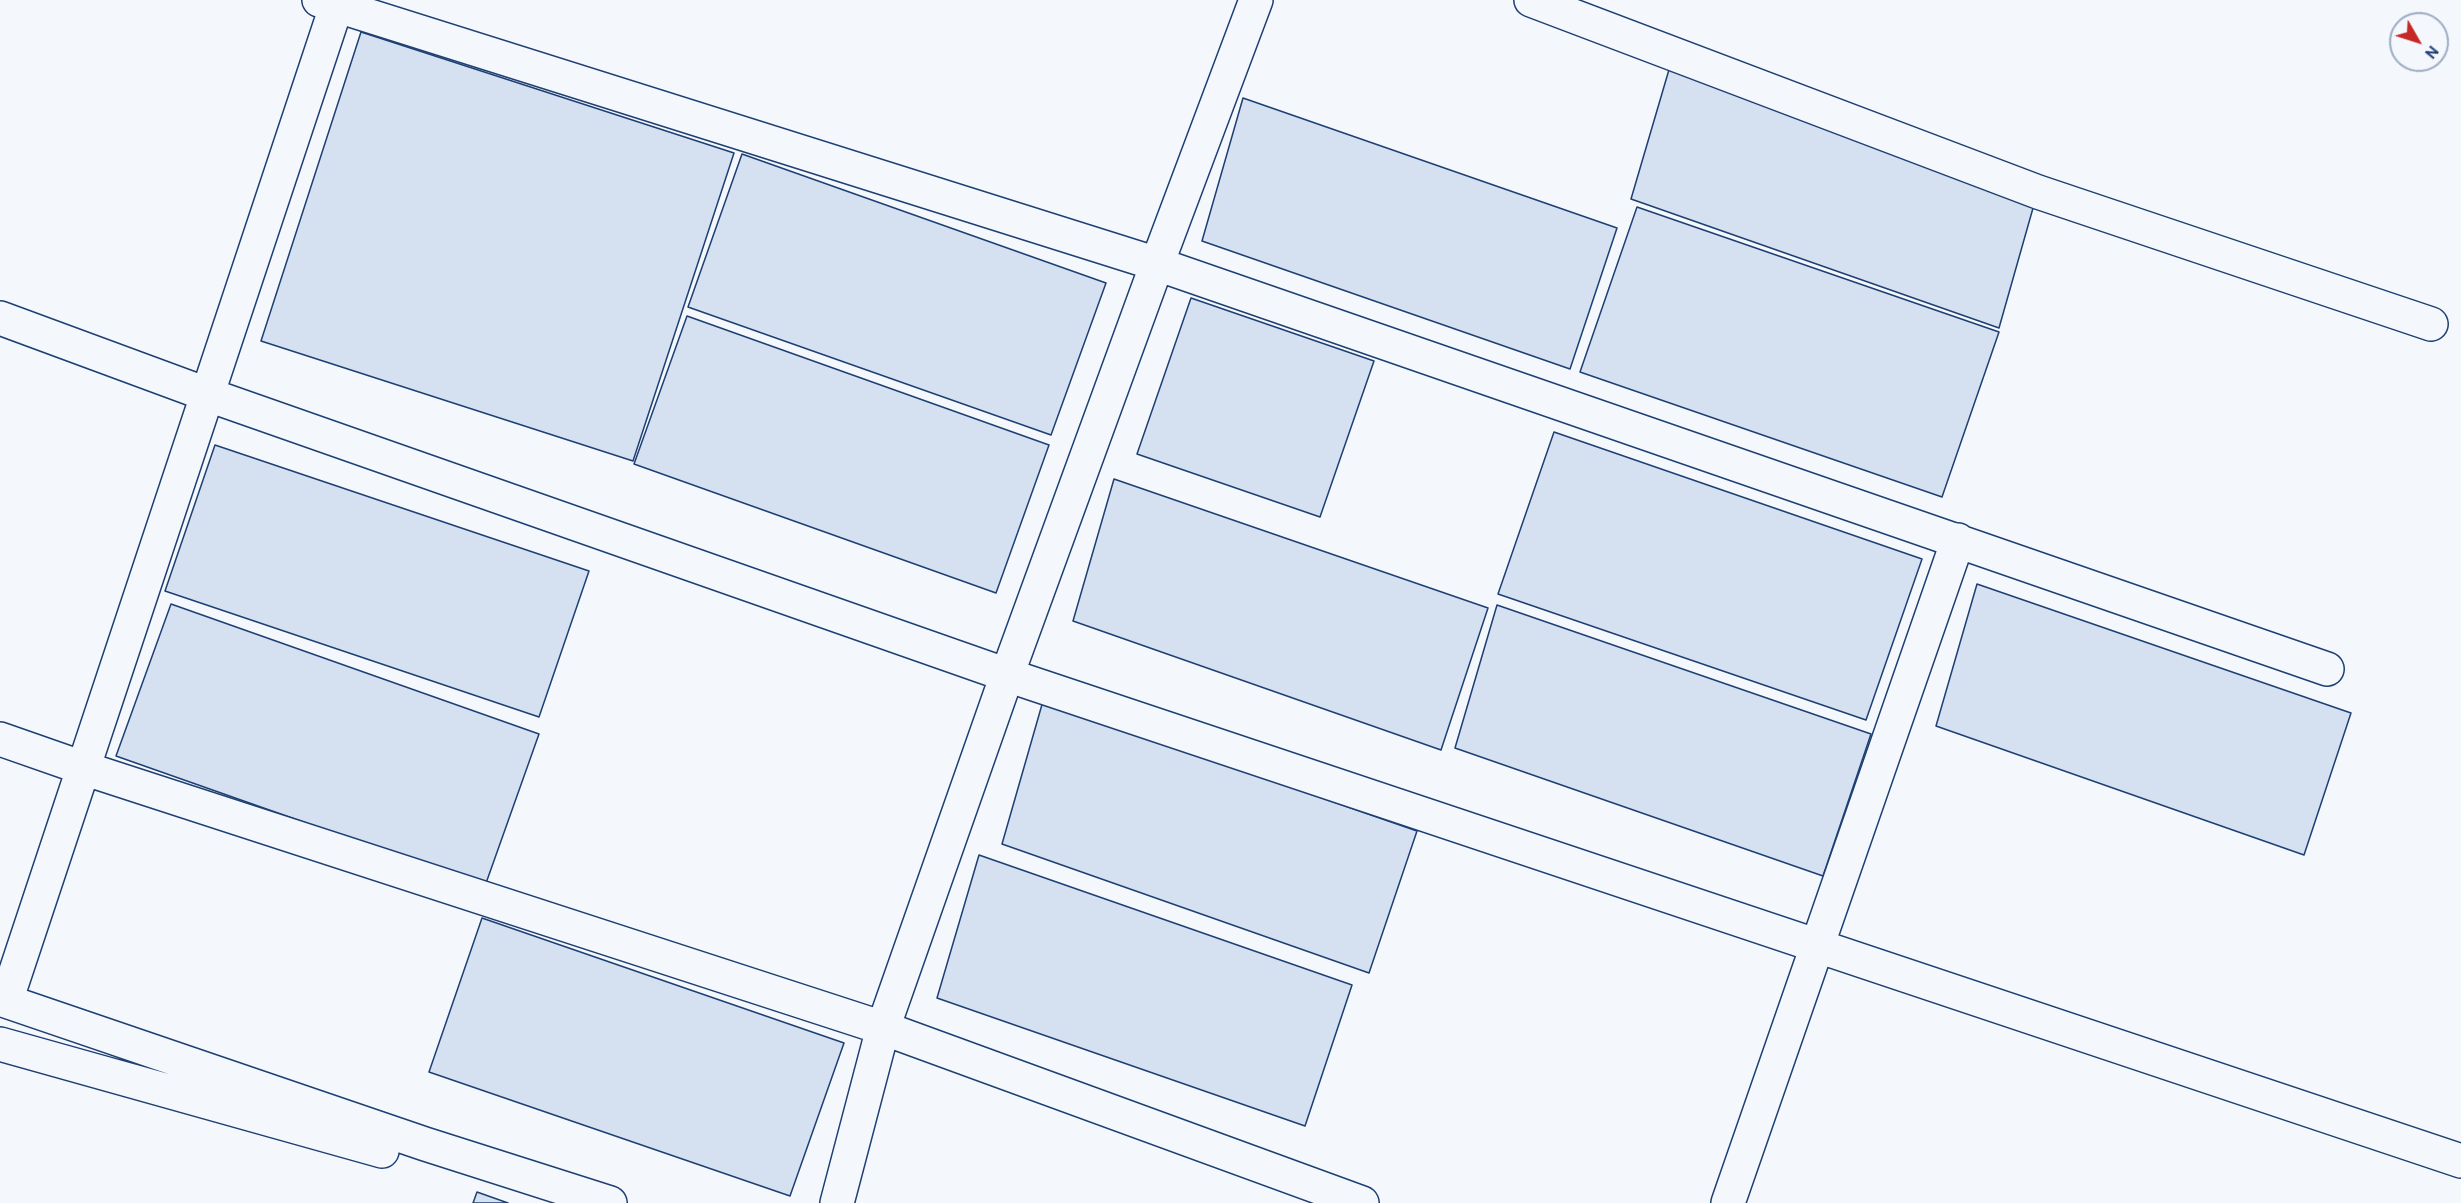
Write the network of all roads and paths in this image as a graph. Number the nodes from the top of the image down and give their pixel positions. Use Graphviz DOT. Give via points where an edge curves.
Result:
graph roads {
  1 [pos="1256,0"];
  2 [pos="1531,0"];
  3 [pos="327,3"];
  4 [pos="1157,264"];
  5 [pos="0,318"];
  6 [pos="2431,324"];
  7 [pos="206,394"];
  8 [pos="1958,540"];
  9 [pos="2327,669"];
  10 [pos="1008,675"];
  11 [pos="0,739"];
  12 [pos="83,768"];
  13 [pos="1816,945"];
  14 [pos="3,1000"];
  15 [pos="883,1028"];
  16 [pos="0,1044"];
  17 [pos="2461,1161"];
  18 [pos="537,1203"];
  19 [pos="610,1203"];
  20 [pos="837,1203"];
  21 [pos="1362,1203"];
  22 [pos="1728,1203"];
  1 -- 4 [label="street"];
  2 -- 6 [label="street" via="2038,192"];
  3 -- 4 [label="street"];
  3 -- 7 [label="street"];
  4 -- 8 [label="street"];
  4 -- 10 [label="street"];
  5 -- 7 [label="street"];
  7 -- 10 [label="street"];
  7 -- 12 [label="street"];
  8 -- 9 [label="street"];
  8 -- 13 [label="street"];
  10 -- 13 [label="street"];
  10 -- 15 [label="street"];
  11 -- 12 [label="street"];
  12 -- 14 [label="street"];
  12 -- 15 [label="street"];
  13 -- 17 [label="street"];
  13 -- 22 [label="street"];
  14 -- 19 [label="street"];
  15 -- 20 [label="street"];
  15 -- 21 [label="street"];
  16 -- 18 [label="street" via="424,1163"];
}
